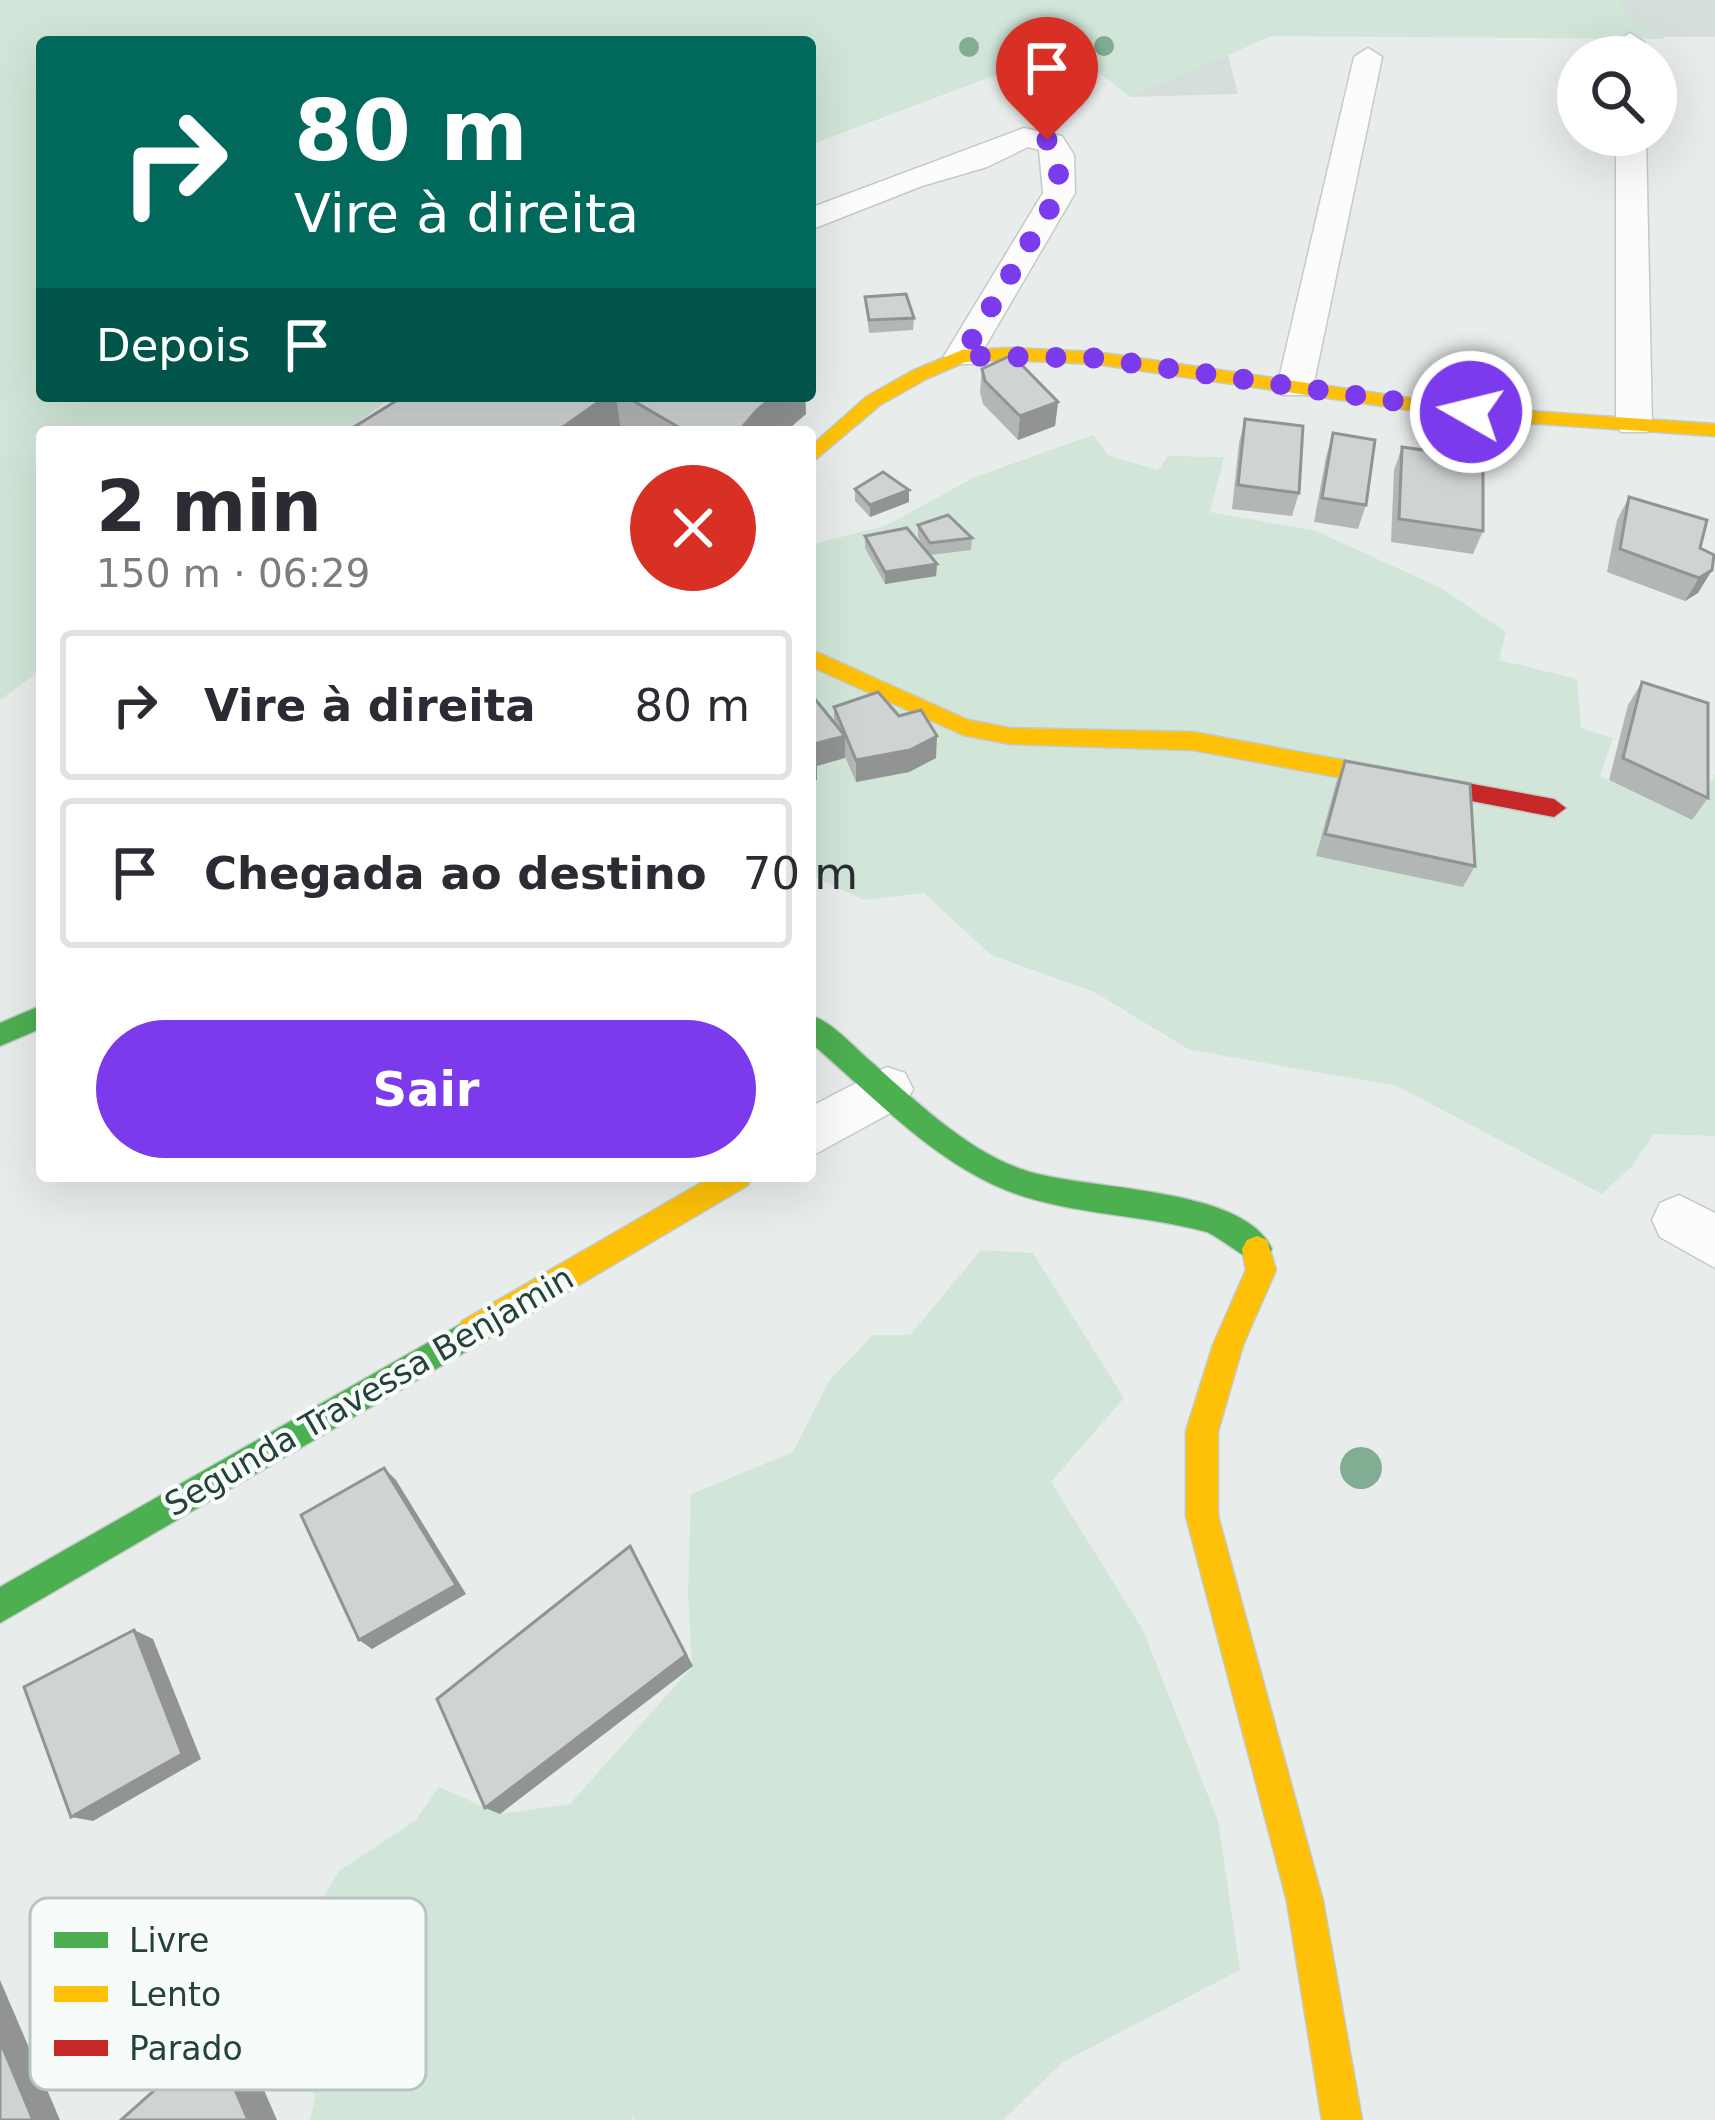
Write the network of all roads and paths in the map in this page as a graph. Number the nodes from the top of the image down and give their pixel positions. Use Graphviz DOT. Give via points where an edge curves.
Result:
graph roads {
  1 [pos="1367,57"];
  2 [pos="1631,156"];
  3 [pos="816,218"];
  4 [pos="962,356"];
  5 [pos="1295,387"];
  6 [pos="1634,424"];
  7 [pos="1715,430"];
  8 [pos="816,452"];
  9 [pos="816,660"];
  10 [pos="1554,808"];
  11 [pos="36,1019"];
  12 [pos="816,1031"];
  13 [pos="0,1035"];
  14 [pos="887,1089"];
  15 [pos="816,1130"];
  16 [pos="728,1182"];
  17 [pos="0,1606"];
  18 [pos="1342,2120"];
  1 -- 5 [label="street"];
  2 -- 6 [label="street"];
  3 -- 4 [label="street" via="1024,137 1051,143 1059,193"];
  4 -- 5 [label="street" via="1096,358"];
  4 -- 8 [label="street" via="873,400"];
  5 -- 6 [label="street"];
  6 -- 7 [label="street"];
  9 -- 10 [label="street" via="963,727 1010,736 1193,741"];
  11 -- 13 [label="street"];
  12 -- 14 [label="street"];
  14 -- 15 [label="street"];
  14 -- 18 [label="street" via="1013,1180 1217,1222 1257,1249 1261,1270 1202,1431 1202,1516 1305,1901"];
  16 -- 17 [label="street, Segunda Travessa Benjamin"];
}
